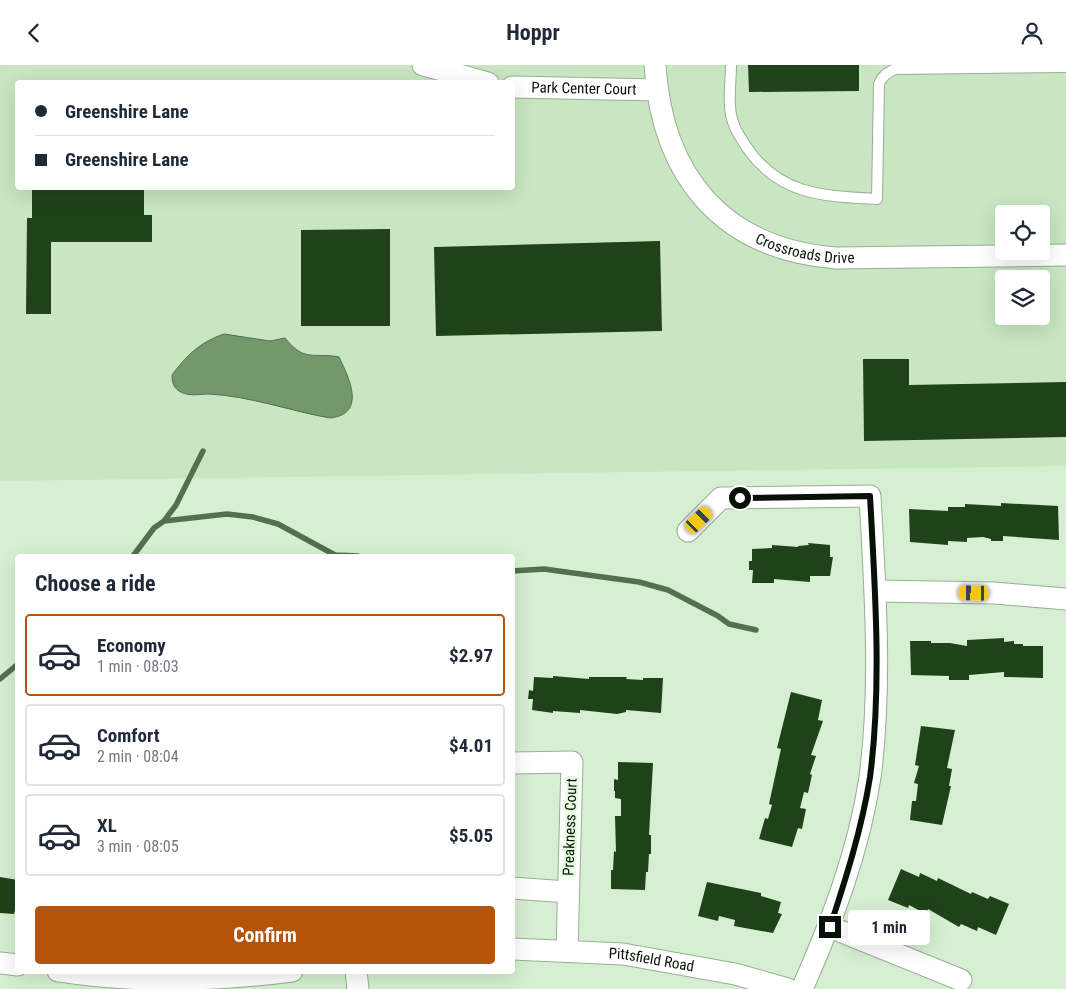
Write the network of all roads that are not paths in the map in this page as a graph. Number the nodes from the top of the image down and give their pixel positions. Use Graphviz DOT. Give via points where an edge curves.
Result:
graph roads {
  1 [pos="423,65"];
  2 [pos="655,65"];
  3 [pos="732,65"];
  4 [pos="1066,67"];
  5 [pos="477,80"];
  6 [pos="515,87"];
  7 [pos="657,90"];
  8 [pos="1066,255"];
  9 [pos="688,531"];
  10 [pos="875,591"];
  11 [pos="1066,599"];
  12 [pos="515,763"];
  13 [pos="515,888"];
  14 [pos="568,892"];
  15 [pos="830,927"];
  16 [pos="515,949"];
  17 [pos="567,951"];
  18 [pos="0,963"];
  19 [pos="15,965"];
  20 [pos="95,974"];
  21 [pos="262,974"];
  22 [pos="356,974"];
  23 [pos="961,980"];
  24 [pos="358,989"];
  25 [pos="788,989"];
  26 [pos="802,989"];
  1 -- 5 [label="street"];
  2 -- 7 [label="street, Crossroads Drive"];
  3 -- 4 [label="lane" via="733,122 742,140 770,173 792,187 816,195 877,199 879,84 888,72 895,69"];
  6 -- 7 [label="street, Park Center Court"];
  7 -- 8 [label="street, Crossroads Drive" via="664,128 674,155 698,192 730,221 782,249 836,258"];
  9 -- 10 [label="street" via="721,498 870,496"];
  10 -- 11 [label="street" via="994,593"];
  10 -- 15 [label="street" via="874,739 870,778 848,872"];
  12 -- 14 [label="street, Preakness Court" via="572,762"];
  13 -- 14 [label="street, Preakness Court"];
  14 -- 17 [label="street, Preakness Court"];
  15 -- 23 [label="street"];
  15 -- 26 [label="street"];
  16 -- 17 [label="street, Pittsfield Road"];
  17 -- 25 [label="street, Pittsfield Road" via="623,954 677,963 735,974"];
  18 -- 19 [label="street"];
  20 -- 21 [label="street" via="222,978"];
  22 -- 24 [label="street"];
}
